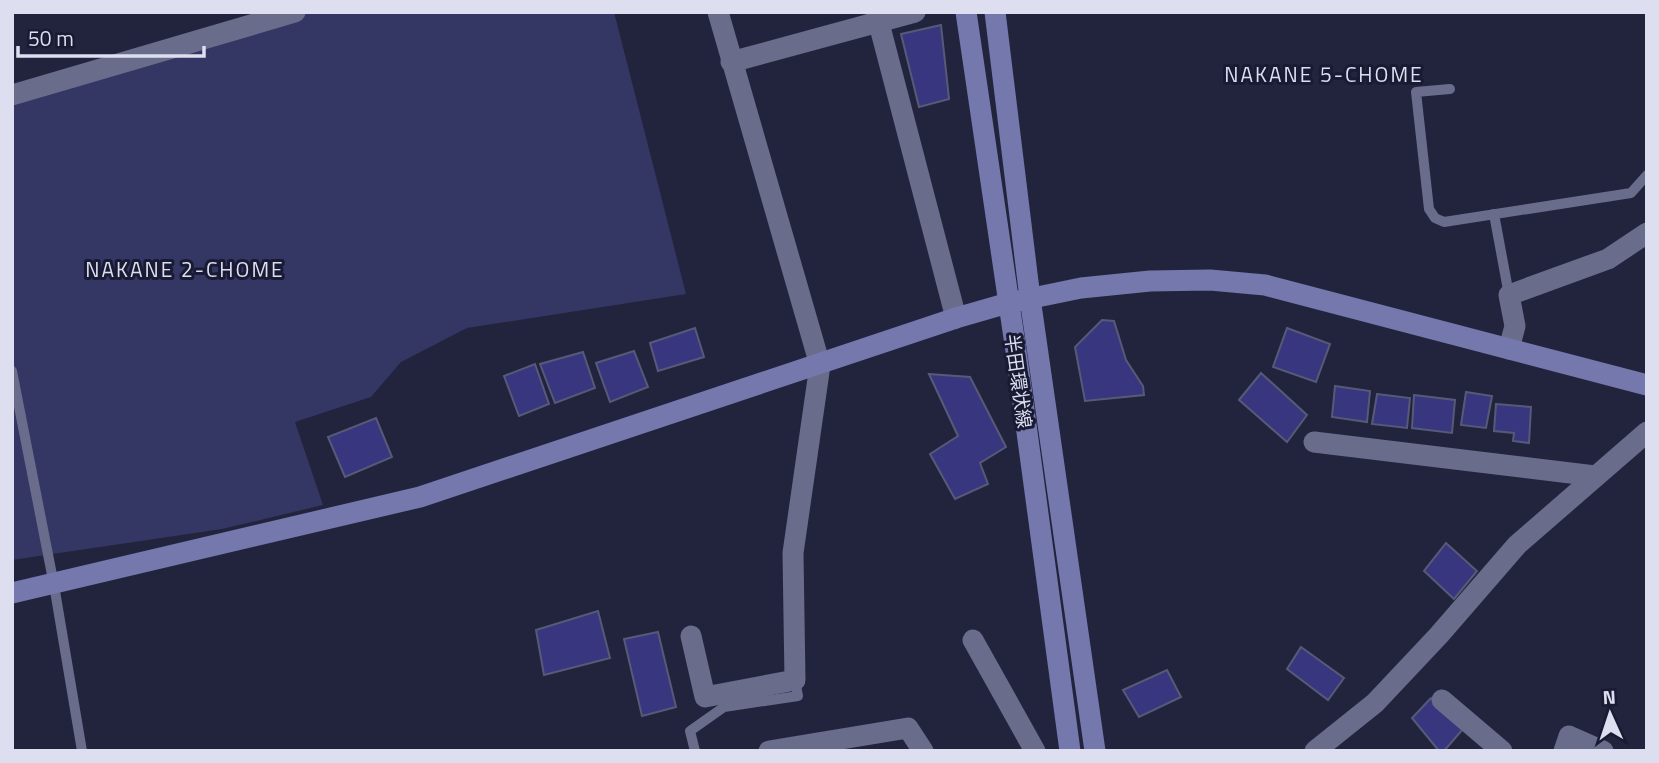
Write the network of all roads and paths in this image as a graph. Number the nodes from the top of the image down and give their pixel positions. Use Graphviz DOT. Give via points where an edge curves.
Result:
graph roads {
  1 [pos="295,12"];
  2 [pos="718,12"];
  3 [pos="915,12"];
  4 [pos="966,12"];
  5 [pos="995,12"];
  6 [pos="878,17"];
  7 [pos="731,62"];
  8 [pos="1450,89"];
  9 [pos="12,95"];
  10 [pos="1647,175"];
  11 [pos="1494,214"];
  12 [pos="1647,233"];
  13 [pos="1508,295"];
  14 [pos="1030,298"];
  15 [pos="1008,303"];
  16 [pos="956,318"];
  17 [pos="1509,349"];
  18 [pos="820,365"];
  19 [pos="12,372"];
  20 [pos="1647,384"];
  21 [pos="1647,432"];
  22 [pos="1314,442"];
  23 [pos="1595,476"];
  24 [pos="54,585"];
  25 [pos="12,593"];
  26 [pos="691,636"];
  27 [pos="973,640"];
  28 [pos="795,680"];
  29 [pos="1442,700"];
  30 [pos="82,751"];
  31 [pos="695,751"];
  32 [pos="769,751"];
  33 [pos="923,751"];
  34 [pos="1035,751"];
  35 [pos="1070,751"];
  36 [pos="1095,751"];
  37 [pos="1315,751"];
  38 [pos="1502,751"];
  39 [pos="1564,751"];
  40 [pos="1603,751"];
  1 -- 9 [label="street"];
  2 -- 7 [label="street"];
  3 -- 6 [label="street"];
  4 -- 15 [label="street, 半田環状線"];
  5 -- 14 [label="street, 半田環状線"];
  6 -- 7 [label="street"];
  6 -- 16 [label="street"];
  7 -- 18 [label="street"];
  8 -- 11 [label="lane" via="1416,92 1429,209 1444,222"];
  10 -- 11 [label="lane" via="1631,193"];
  11 -- 13 [label="lane"];
  12 -- 13 [label="street" via="1608,259"];
  13 -- 17 [label="street" via="1515,326"];
  14 -- 15 [label="street"];
  14 -- 17 [label="street" via="1150,281 1265,285"];
  14 -- 36 [label="street, 半田環状線"];
  15 -- 16 [label="street"];
  15 -- 35 [label="street, 半田環状線"];
  16 -- 18 [label="street"];
  17 -- 20 [label="street"];
  18 -- 24 [label="street" via="419,497"];
  18 -- 28 [label="street" via="793,553"];
  19 -- 24 [label="lane"];
  21 -- 23 [label="street"];
  22 -- 23 [label="street"];
  23 -- 37 [label="street" via="1517,545 1375,703"];
  24 -- 25 [label="street"];
  24 -- 30 [label="lane"];
  26 -- 28 [label="street" via="705,697"];
  27 -- 34 [label="street"];
  28 -- 31 [label="lane" via="798,696 724,707 712,715 690,731"];
  29 -- 38 [label="street"];
  32 -- 33 [label="street" via="908,728"];
  39 -- 40 [label="street" via="1569,736"];
}
